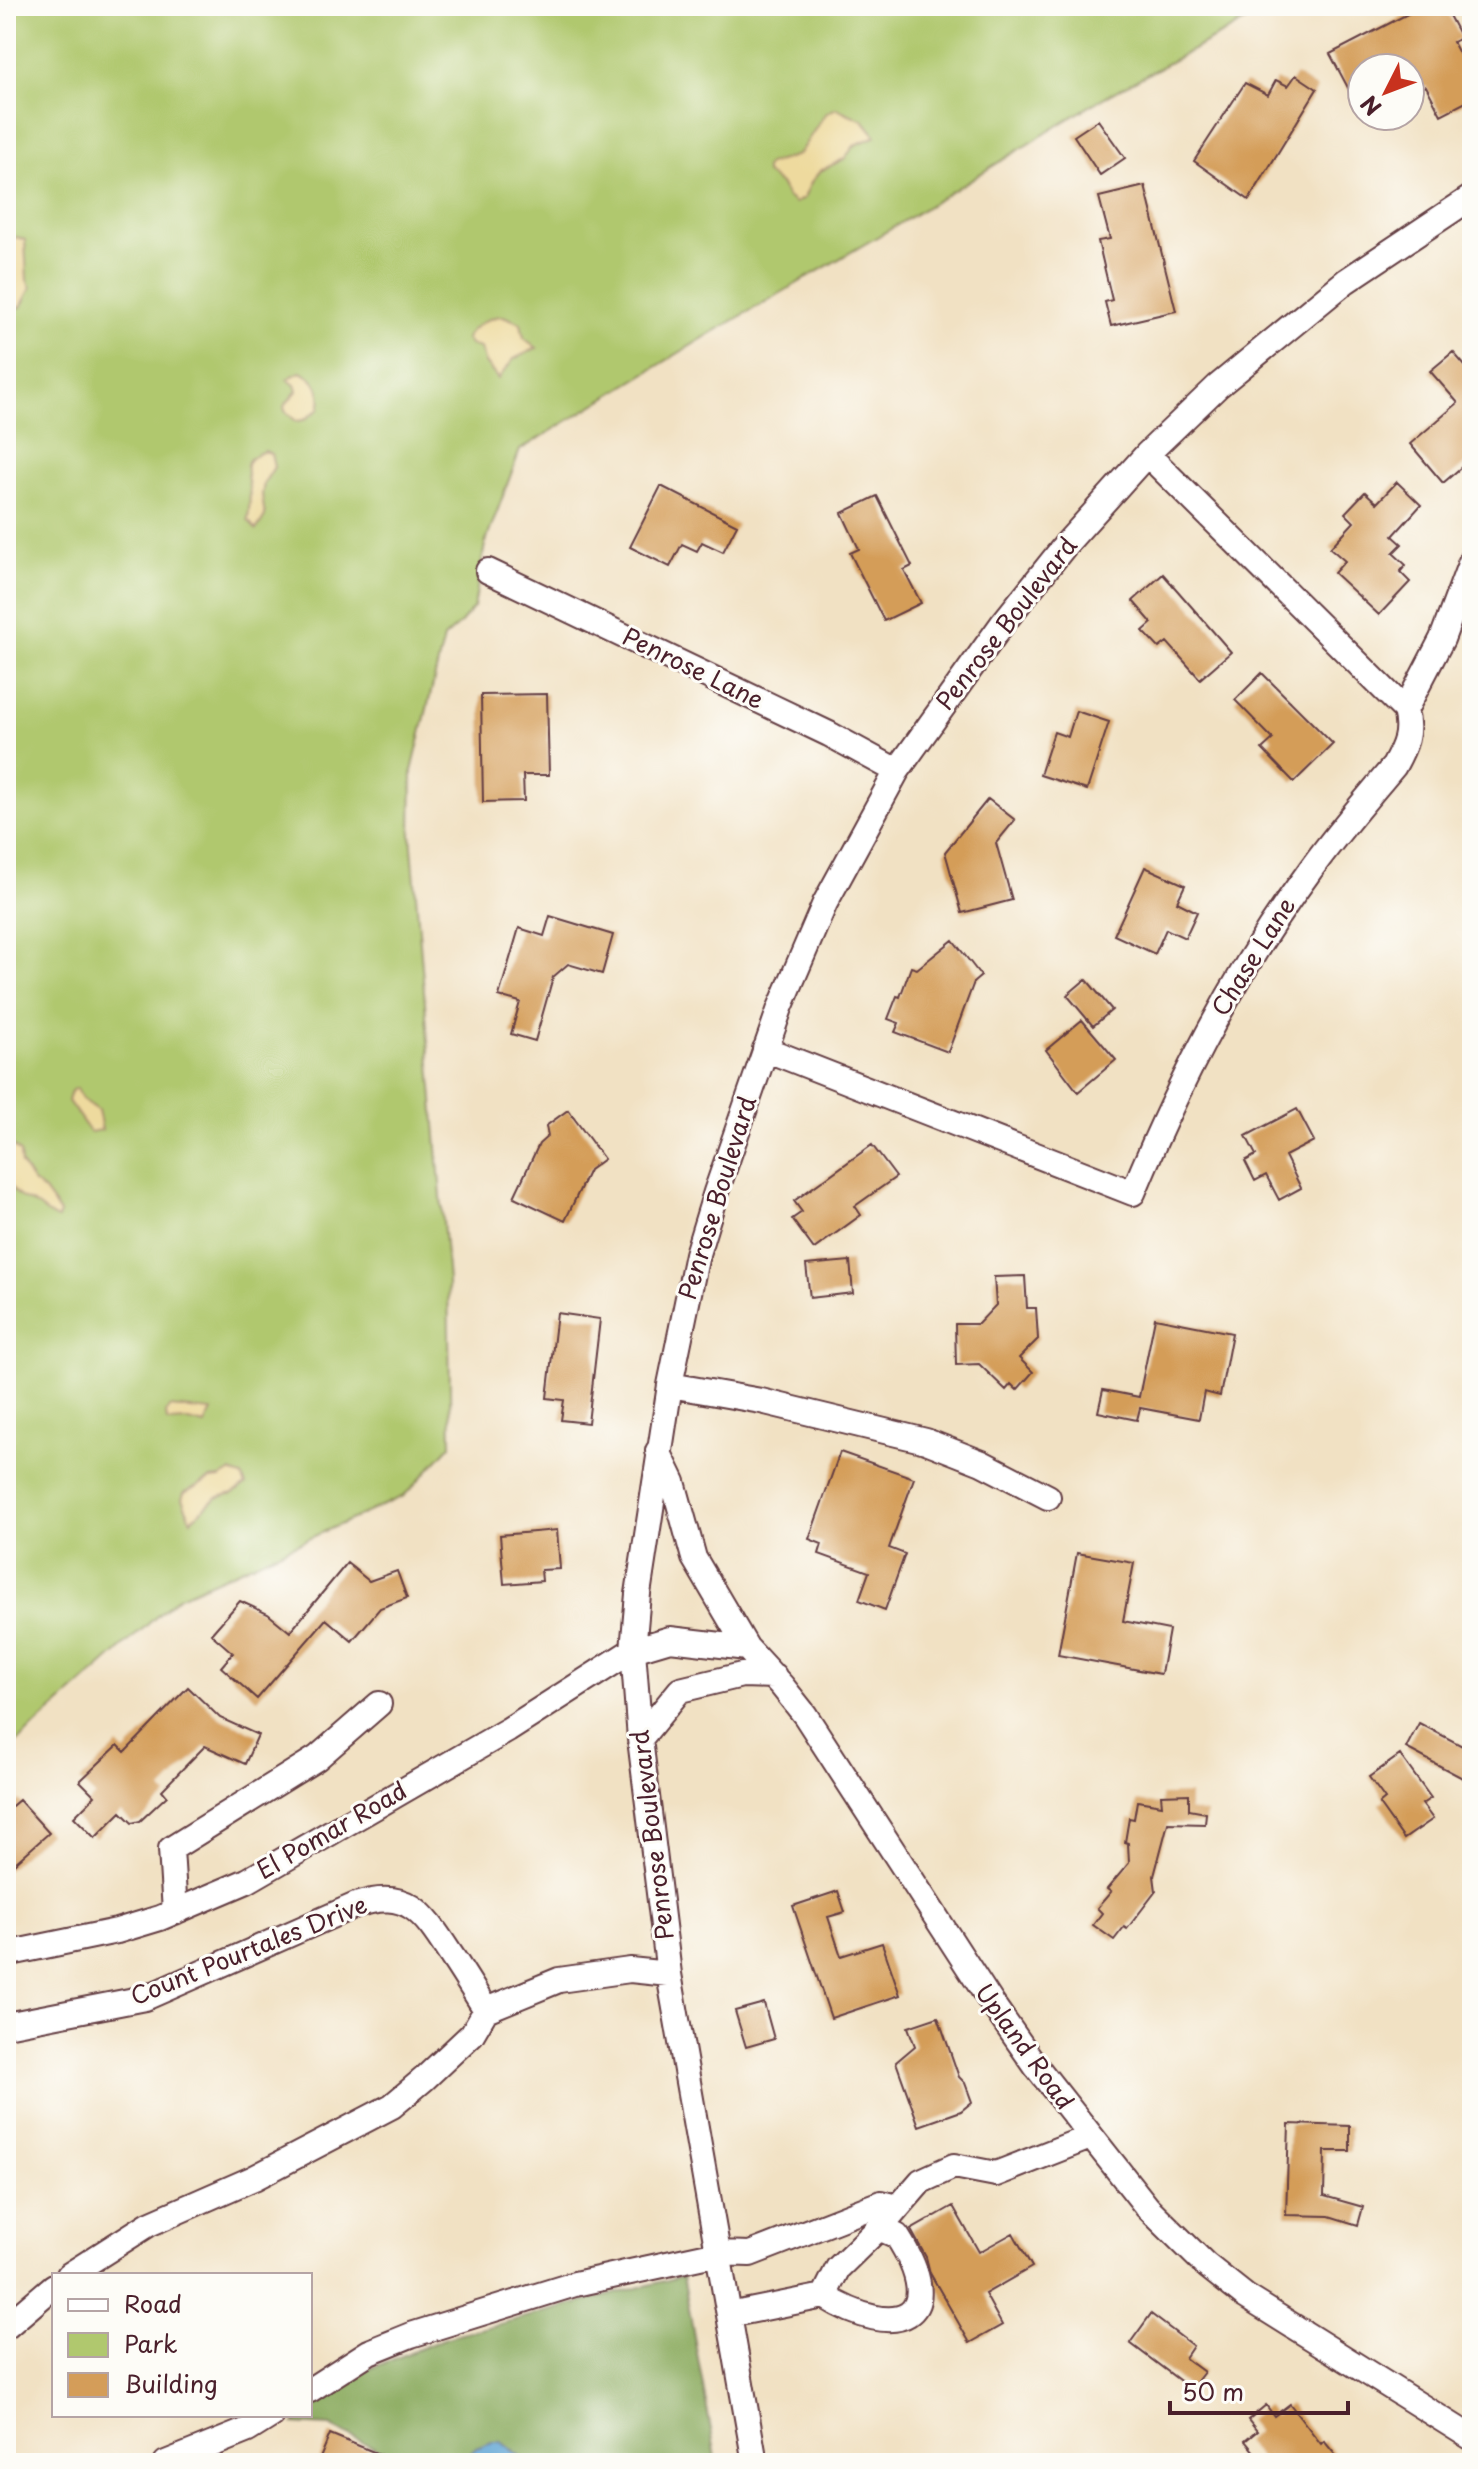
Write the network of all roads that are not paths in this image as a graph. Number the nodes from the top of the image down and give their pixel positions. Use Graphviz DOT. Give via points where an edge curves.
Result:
graph roads {
  1 [pos="1472,197"];
  2 [pos="1147,454"];
  3 [pos="1472,559"];
  4 [pos="488,571"];
  5 [pos="1405,710"];
  6 [pos="897,771"];
  7 [pos="765,1049"];
  8 [pos="670,1385"];
  9 [pos="658,1451"];
  10 [pos="1048,1497"];
  11 [pos="747,1648"];
  12 [pos="633,1650"];
  13 [pos="774,1676"];
  14 [pos="379,1704"];
  15 [pos="640,1739"];
  16 [pos="175,1912"];
  17 [pos="6,1954"];
  18 [pos="669,1974"];
  19 [pos="486,2010"];
  20 [pos="6,2025"];
  21 [pos="1090,2137"];
  22 [pos="898,2207"];
  23 [pos="879,2228"];
  24 [pos="718,2253"];
  25 [pos="72,2273"];
  26 [pos="52,2288"];
  27 [pos="824,2296"];
  28 [pos="729,2315"];
  29 [pos="6,2327"];
  30 [pos="312,2389"];
  31 [pos="269,2417"];
  32 [pos="1472,2438"];
  33 [pos="166,2463"];
  34 [pos="755,2463"];
  1 -- 2 [label="street, Penrose Boulevard" via="1279,333"];
  2 -- 5 [label="street"];
  2 -- 6 [label="street, Penrose Boulevard" via="1003,623"];
  3 -- 5 [label="street" via="1442,639"];
  4 -- 6 [label="street, Penrose Lane"];
  5 -- 7 [label="street, Chase Lane" via="1409,727 1394,766 1305,877 1225,1005 1188,1069 1133,1193"];
  6 -- 7 [label="street, Penrose Boulevard" via="825,903"];
  7 -- 8 [label="street, Penrose Boulevard" via="697,1254"];
  8 -- 9 [label="street, Penrose Boulevard"];
  8 -- 10 [label="street" via="926,1441"];
  9 -- 11 [label="street, Upland Road" via="673,1482 694,1558"];
  9 -- 12 [label="street, Penrose Boulevard"];
  11 -- 12 [label="street" via="670,1639"];
  11 -- 13 [label="street, Upland Road"];
  12 -- 15 [label="street, Penrose Boulevard"];
  12 -- 16 [label="street, El Pomar Road" via="302,1850"];
  13 -- 15 [label="street" via="742,1675 680,1690"];
  13 -- 21 [label="street, Upland Road" via="805,1715 971,1974"];
  14 -- 16 [label="street" via="317,1758 171,1849"];
  15 -- 18 [label="street, Penrose Boulevard"];
  16 -- 17 [label="street, El Pomar Road" via="117,1931"];
  18 -- 19 [label="street" via="630,1970 559,1980"];
  18 -- 24 [label="street, Penrose Boulevard"];
  19 -- 20 [label="street, Count Pourtales Drive" via="427,1918 412,1905 390,1898 356,1905 145,1998"];
  19 -- 25 [label="street" via="472,2034 392,2106 254,2178 149,2224"];
  21 -- 22 [label="street" via="996,2174 954,2166 921,2181"];
  21 -- 32 [label="street, Upland Road" via="1166,2227 1245,2296"];
  22 -- 23 [label="street"];
  22 -- 24 [label="street" via="881,2203 750,2254"];
  23 -- 27 [label="street" via="838,2268"];
  23 -- 27 [label="street" via="897,2236 915,2271 920,2293 913,2309 894,2320 877,2320"];
  24 -- 28 [label="street, Penrose Boulevard"];
  24 -- 30 [label="street" via="575,2284 411,2335 369,2352"];
  26 -- 29 [label="street"];
  27 -- 28 [label="street"];
  28 -- 34 [label="street, Penrose Boulevard"];
  31 -- 33 [label="street"];
}
